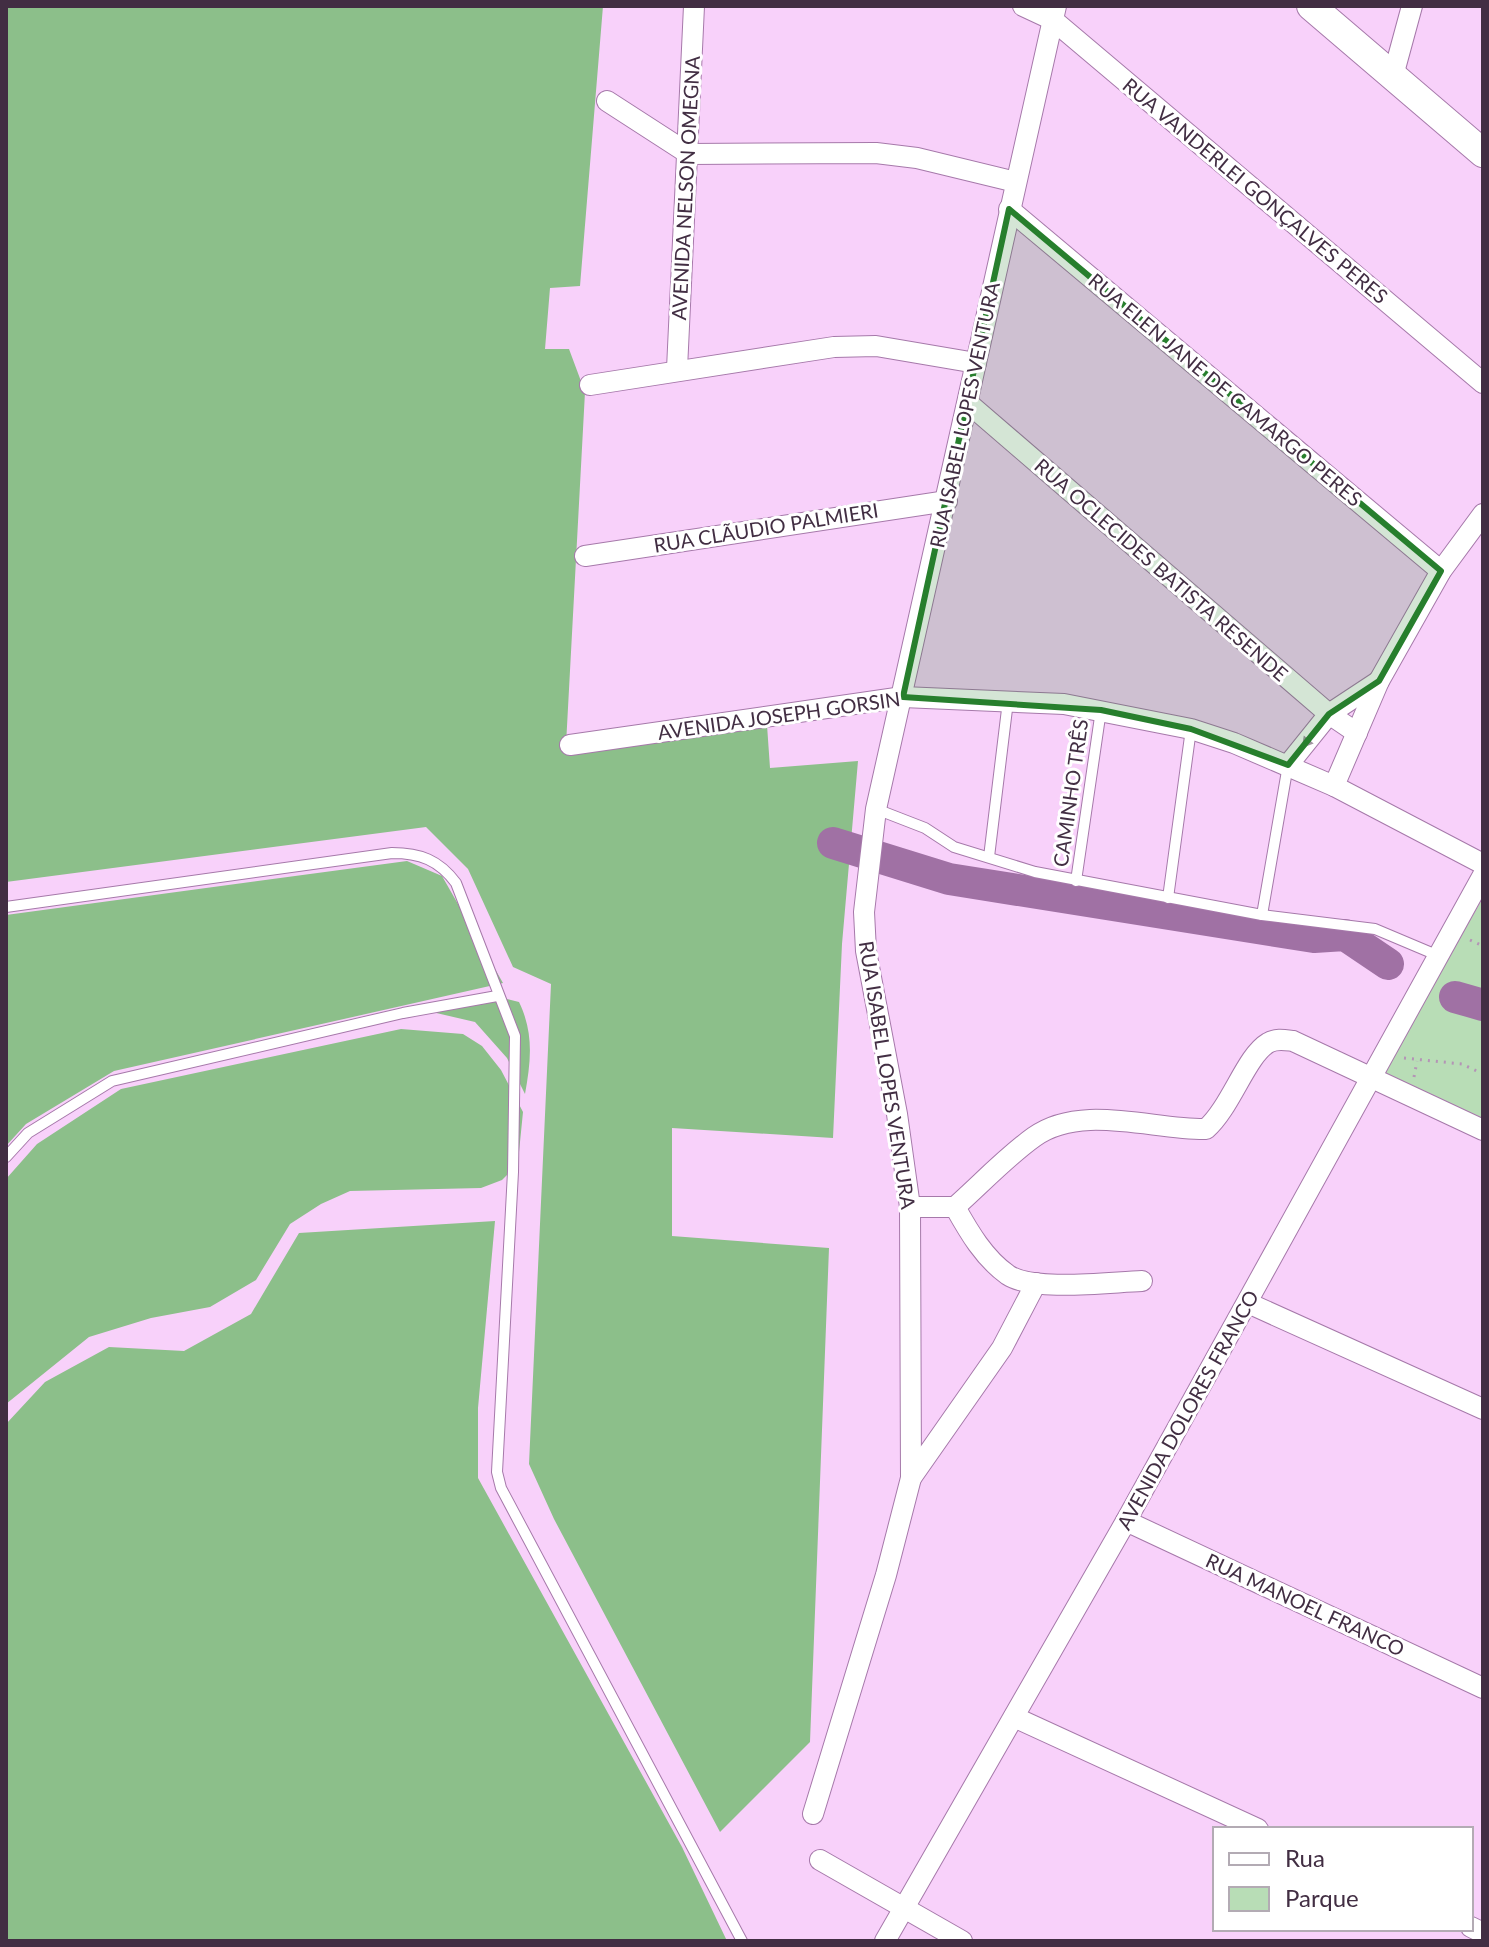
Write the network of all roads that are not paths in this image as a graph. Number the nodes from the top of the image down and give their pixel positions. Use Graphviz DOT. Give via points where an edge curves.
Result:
graph roads {
  1 [pos="694,6"];
  2 [pos="1023,6"];
  3 [pos="1311,6"];
  4 [pos="1412,6"];
  5 [pos="1054,13"];
  6 [pos="1393,76"];
  7 [pos="607,101"];
  8 [pos="1483,153"];
  9 [pos="689,154"];
  10 [pos="1016,182"];
  11 [pos="1009,209"];
  12 [pos="976,363"];
  13 [pos="677,369"];
  14 [pos="1483,383"];
  15 [pos="590,385"];
  16 [pos="968,403"];
  17 [pos="947,501"];
  18 [pos="1483,514"];
  19 [pos="585,556"];
  20 [pos="1441,571"];
  21 [pos="1379,681"];
  22 [pos="903,697"];
  23 [pos="1008,701"];
  24 [pos="1101,710"];
  25 [pos="1329,714"];
  26 [pos="1191,729"];
  27 [pos="1357,733"];
  28 [pos="570,745"];
  29 [pos="1288,765"];
  30 [pos="1334,786"];
  31 [pos="875,819"];
  32 [pos="989,857"];
  33 [pos="1483,864"];
  34 [pos="1483,875"];
  35 [pos="1076,881"];
  36 [pos="1168,898"];
  37 [pos="6,907"];
  38 [pos="1262,915"];
  39 [pos="1439,956"];
  40 [pos="497,996"];
  41 [pos="1370,1078"];
  42 [pos="1483,1130"];
  43 [pos="6,1157"];
  44 [pos="910,1207"];
  45 [pos="955,1207"];
  46 [pos="1142,1281"];
  47 [pos="1036,1283"];
  48 [pos="1248,1303"];
  49 [pos="1483,1409"];
  50 [pos="911,1478"];
  51 [pos="1126,1521"];
  52 [pos="1483,1688"];
  53 [pos="1014,1717"];
  54 [pos="813,1814"];
  55 [pos="1254,1827"];
  56 [pos="820,1860"];
  57 [pos="902,1907"];
  58 [pos="742,1941"];
  59 [pos="885,1941"];
  60 [pos="962,1941"];
  1 -- 9 [label="street, AVENIDA NELSON OMEGNA"];
  2 -- 5 [label="street, RUA VANDERLEI GONÇALVES PERES"];
  3 -- 6 [label="main road"];
  4 -- 6 [label="street"];
  5 -- 10 [label="street, RUA ISABEL LOPES VENTURA"];
  5 -- 14 [label="street, RUA VANDERLEI GONÇALVES PERES"];
  6 -- 8 [label="main road"];
  7 -- 9 [label="street"];
  9 -- 10 [label="street" via="876,153"];
  9 -- 13 [label="street, AVENIDA NELSON OMEGNA"];
  10 -- 11 [label="street, RUA ISABEL LOPES VENTURA"];
  11 -- 12 [label="street, RUA ISABEL LOPES VENTURA"];
  11 -- 20 [label="street, RUA ELEN JANE DE CAMARGO PERES"];
  12 -- 13 [label="street" via="876,346"];
  12 -- 16 [label="street, RUA ISABEL LOPES VENTURA"];
  13 -- 15 [label="street"];
  16 -- 17 [label="street, RUA ISABEL LOPES VENTURA"];
  16 -- 25 [label="street, RUA OCLECIDES BATISTA RESENDE"];
  17 -- 19 [label="street, RUA CLÃUDIO PALMIERI"];
  17 -- 22 [label="street, RUA ISABEL LOPES VENTURA"];
  18 -- 20 [label="street"];
  20 -- 21 [label="street"];
  21 -- 25 [label="street"];
  21 -- 27 [label="street"];
  22 -- 23 [label="street, AVENIDA JOSEPH GORSIN"];
  22 -- 28 [label="street, AVENIDA JOSEPH GORSIN"];
  22 -- 31 [label="street, RUA ISABEL LOPES VENTURA"];
  23 -- 24 [label="street, AVENIDA JOSEPH GORSIN"];
  23 -- 32 [label="lane"];
  24 -- 26 [label="street, AVENIDA JOSEPH GORSIN"];
  24 -- 35 [label="lane, CAMINHO TRÊS"];
  25 -- 27 [label="street, RUA OCLECIDES BATISTA RESENDE"];
  25 -- 29 [label="street, one-way"];
  26 -- 29 [label="street, AVENIDA JOSEPH GORSIN"];
  26 -- 36 [label="lane"];
  27 -- 30 [label="street"];
  29 -- 30 [label="street, AVENIDA JOSEPH GORSIN"];
  29 -- 38 [label="lane"];
  30 -- 33 [label="street, AVENIDA JOSEPH GORSIN"];
  31 -- 32 [label="lane" via="925,828 954,847"];
  31 -- 44 [label="street, RUA ISABEL LOPES VENTURA" via="864,912 866,951"];
  32 -- 35 [label="lane"];
  34 -- 39 [label="street, AVENIDA DOLORES FRANCO"];
  35 -- 36 [label="lane"];
  36 -- 38 [label="lane"];
  37 -- 40 [label="lane" via="412,853 444,867 456,883"];
  38 -- 39 [label="lane" via="1375,929"];
  39 -- 41 [label="street, AVENIDA DOLORES FRANCO"];
  40 -- 43 [label="lane" via="112,1081 28,1133"];
  40 -- 58 [label="lane" via="515,1036 499,1480"];
  41 -- 42 [label="street"];
  41 -- 45 [label="street" via="1279,1039 1267,1043 1222,1115 1206,1129 1095,1120 1063,1124 1036,1135"];
  41 -- 48 [label="street, AVENIDA DOLORES FRANCO"];
  44 -- 45 [label="street"];
  44 -- 50 [label="street, RUA ISABEL LOPES VENTURA"];
  45 -- 47 [label="street" via="995,1263 1011,1277"];
  46 -- 47 [label="street"];
  47 -- 50 [label="street" via="1002,1348"];
  48 -- 49 [label="street"];
  48 -- 51 [label="street, AVENIDA DOLORES FRANCO"];
  50 -- 54 [label="street, RUA ISABEL LOPES VENTURA"];
  51 -- 52 [label="street, RUA MANOEL FRANCO"];
  51 -- 53 [label="street, AVENIDA DOLORES FRANCO"];
  53 -- 55 [label="street"];
  53 -- 57 [label="street, AVENIDA DOLORES FRANCO"];
  56 -- 57 [label="street"];
  57 -- 59 [label="street, AVENIDA DOLORES FRANCO"];
  57 -- 60 [label="street"];
}
